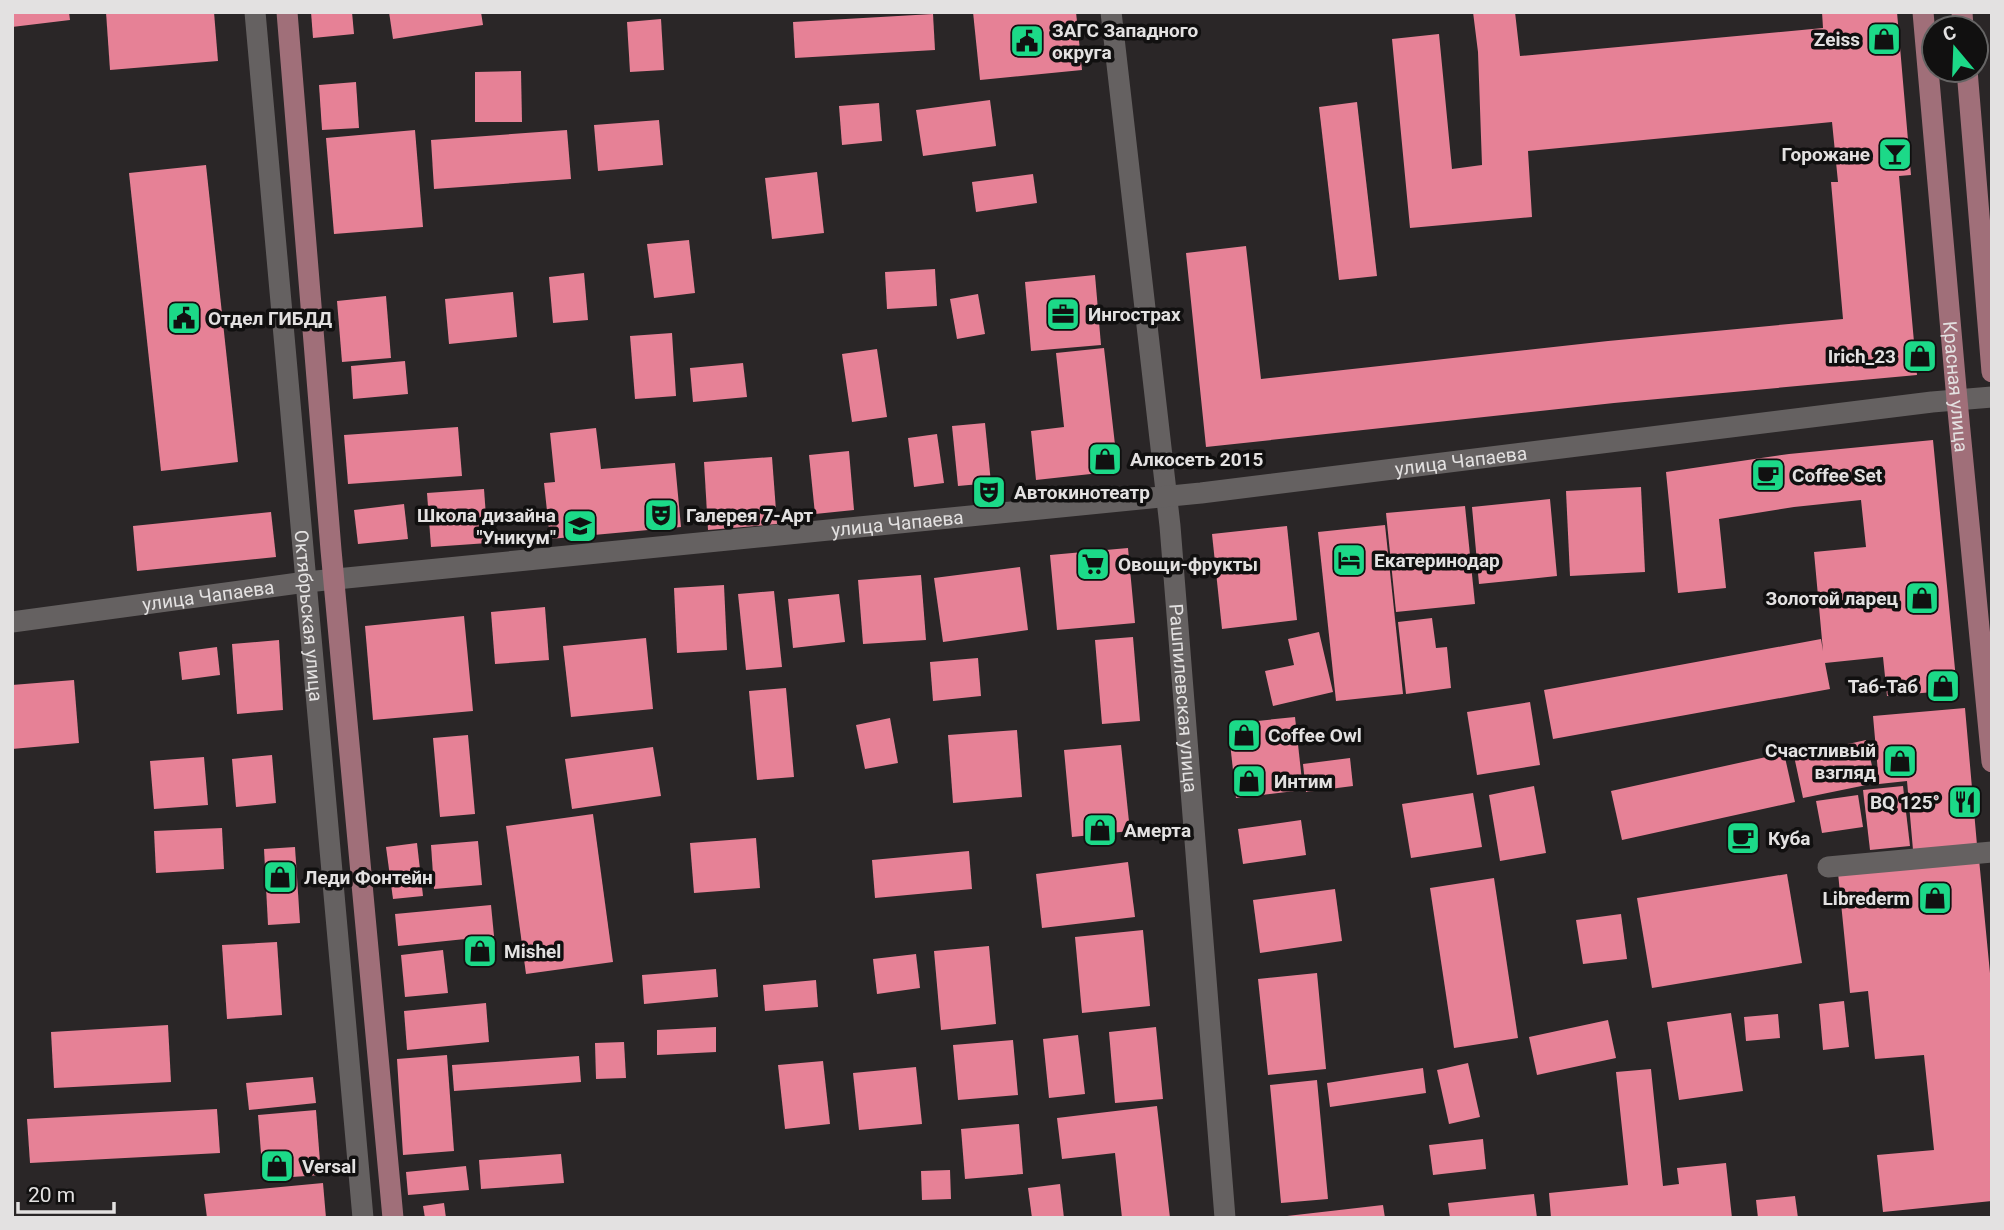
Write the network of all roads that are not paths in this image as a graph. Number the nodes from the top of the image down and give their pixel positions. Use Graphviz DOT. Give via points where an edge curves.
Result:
graph roads {
  1 [pos="255,12"];
  2 [pos="286,12"];
  3 [pos="1111,12"];
  4 [pos="1923,12"];
  5 [pos="1968,84"];
  6 [pos="1992,372"];
  7 [pos="1992,397"];
  8 [pos="1957,400"];
  9 [pos="1167,496"];
  10 [pos="334,579"];
  11 [pos="306,582"];
  12 [pos="12,622"];
  13 [pos="1992,762"];
  14 [pos="1992,852"];
  15 [pos="1828,867"];
  16 [pos="363,1218"];
  17 [pos="393,1218"];
  18 [pos="1224,1218"];
  1 -- 11 [label="street, Октябрьская улица"];
  2 -- 10 [label="main road, Октябрьская улица"];
  3 -- 9 [label="street, Рашпилевская улица"];
  4 -- 8 [label="main road, Красная улица"];
  5 -- 6 [label="main road, Красная улица"];
  7 -- 8 [label="street, улица Чапаева"];
  8 -- 9 [label="street, улица Чапаева"];
  8 -- 13 [label="main road, Красная улица"];
  9 -- 10 [label="street, улица Чапаева"];
  9 -- 18 [label="street, Рашпилевская улица"];
  10 -- 11 [label="street, улица Чапаева"];
  10 -- 17 [label="main road, Октябрьская улица"];
  11 -- 12 [label="street, улица Чапаева"];
  11 -- 16 [label="street, Октябрьская улица"];
  14 -- 15 [label="street"];
}
